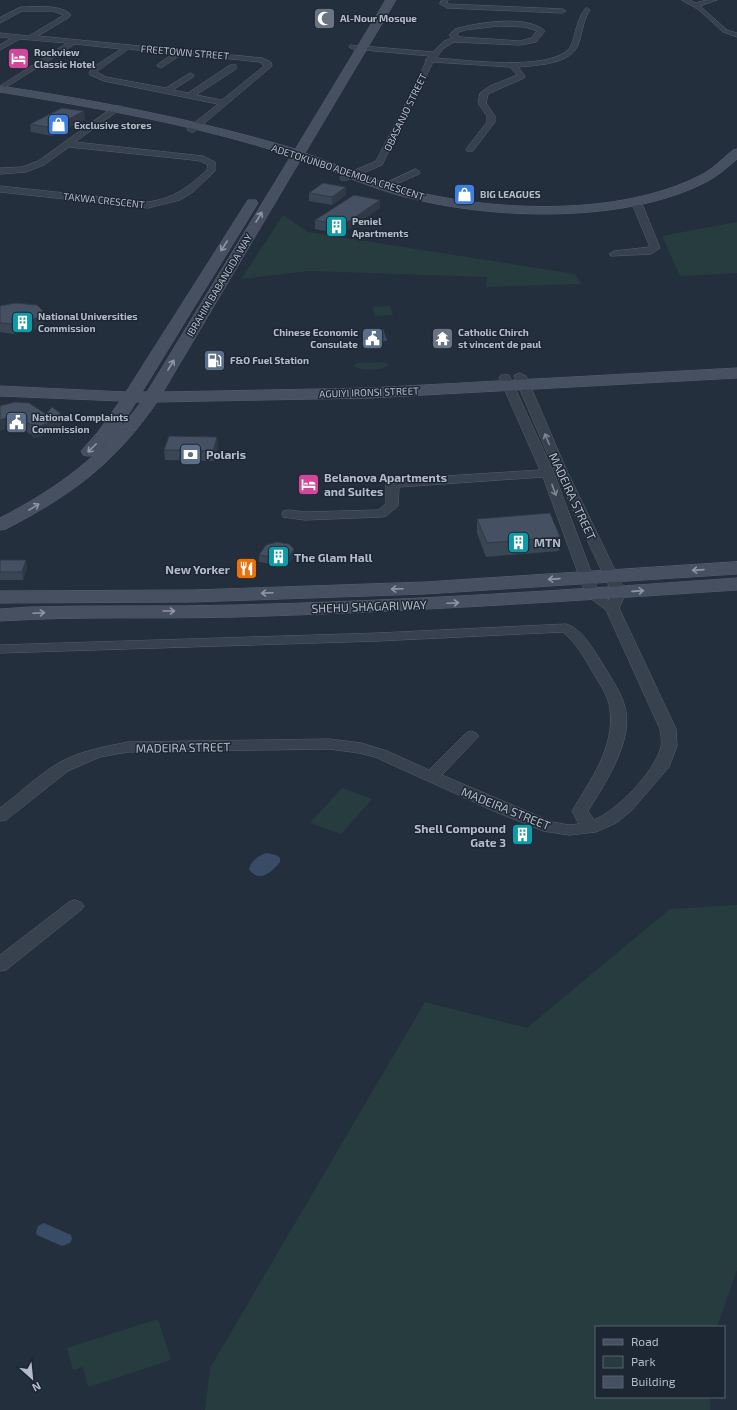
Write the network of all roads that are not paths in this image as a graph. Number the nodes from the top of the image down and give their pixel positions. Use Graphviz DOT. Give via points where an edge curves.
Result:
graph roads {
  1 [pos="380,0"];
  2 [pos="391,0"];
  3 [pos="445,0"];
  4 [pos="476,0"];
  5 [pos="685,0"];
  6 [pos="714,0"];
  7 [pos="696,5"];
  8 [pos="472,7"];
  9 [pos="21,9"];
  10 [pos="7,10"];
  11 [pos="587,10"];
  12 [pos="563,11"];
  13 [pos="0,22"];
  14 [pos="0,35"];
  15 [pos="737,35"];
  16 [pos="18,37"];
  17 [pos="30,38"];
  18 [pos="458,39"];
  19 [pos="74,42"];
  20 [pos="128,47"];
  21 [pos="358,47"];
  22 [pos="0,48"];
  23 [pos="180,52"];
  24 [pos="436,54"];
  25 [pos="429,60"];
  26 [pos="512,65"];
  27 [pos="160,66"];
  28 [pos="233,67"];
  29 [pos="190,76"];
  30 [pos="0,89"];
  31 [pos="167,90"];
  32 [pos="0,93"];
  33 [pos="190,95"];
  34 [pos="223,103"];
  35 [pos="115,110"];
  36 [pos="194,128"];
  37 [pos="68,144"];
  38 [pos="470,148"];
  39 [pos="290,152"];
  40 [pos="737,153"];
  41 [pos="737,165"];
  42 [pos="0,171"];
  43 [pos="328,172"];
  44 [pos="416,172"];
  45 [pos="348,177"];
  46 [pos="283,178"];
  47 [pos="384,186"];
  48 [pos="0,189"];
  49 [pos="638,206"];
  50 [pos="614,254"];
  51 [pos="737,365"];
  52 [pos="737,373"];
  53 [pos="514,381"];
  54 [pos="0,382"];
  55 [pos="0,391"];
  56 [pos="132,392"];
  57 [pos="154,393"];
  58 [pos="81,458"];
  59 [pos="548,473"];
  60 [pos="45,485"];
  61 [pos="16,502"];
  62 [pos="288,514"];
  63 [pos="0,525"];
  64 [pos="737,568"];
  65 [pos="586,577"];
  66 [pos="737,584"];
  67 [pos="614,592"];
  68 [pos="593,595"];
  69 [pos="0,597"];
  70 [pos="0,615"];
  71 [pos="0,649"];
  72 [pos="471,736"];
  73 [pos="432,776"];
  74 [pos="0,816"];
  75 [pos="590,828"];
  76 [pos="75,906"];
  77 [pos="0,965"];
  1 -- 21 [label="main road, IBRAHIM BABANGIDA WAY"];
  2 -- 21 [label="main road, IBRAHIM BABANGIDA WAY"];
  3 -- 8 [label="street" via="443,4 447,6"];
  4 -- 8 [label="street"];
  5 -- 7 [label="street"];
  6 -- 7 [label="street"];
  7 -- 15 [label="street" via="725,31"];
  8 -- 12 [label="street"];
  9 -- 10 [label="street"];
  9 -- 13 [label="street"];
  9 -- 17 [label="street" via="53,9 68,16"];
  11 -- 26 [label="street" via="582,16 575,45 569,54 554,60"];
  14 -- 16 [label="street, FREETOWN STREET"];
  16 -- 17 [label="street, FREETOWN STREET"];
  16 -- 22 [label="street"];
  17 -- 19 [label="street, FREETOWN STREET"];
  18 -- 18 [label="street, OBASANJO STREET" via="453,36 457,30 492,25 532,26 541,31 533,40 520,43"];
  18 -- 24 [label="street, OBASANJO STREET" via="450,40"];
  19 -- 20 [label="street, FREETOWN STREET"];
  19 -- 30 [label="street"];
  20 -- 23 [label="street, FREETOWN STREET"];
  20 -- 31 [label="street" via="95,70 94,75"];
  21 -- 24 [label="street"];
  21 -- 39 [label="main road, IBRAHIM BABANGIDA WAY"];
  23 -- 27 [label="street"];
  23 -- 34 [label="street, FREETOWN STREET" via="262,60 268,64 263,71"];
  24 -- 25 [label="street, OBASANJO STREET"];
  25 -- 26 [label="street"];
  25 -- 45 [label="street, OBASANJO STREET" via="424,75 379,163"];
  26 -- 38 [label="street" via="521,76 484,93 482,103 491,116 491,122"];
  28 -- 33 [label="street"];
  29 -- 31 [label="street"];
  30 -- 35 [label="main road, ADETOKUNBO ADEMOLA CRESCENT"];
  31 -- 33 [label="street"];
  32 -- 35 [label="main road, ADETOKUNBO ADEMOLA CRESCENT"];
  33 -- 34 [label="street"];
  34 -- 36 [label="street, FREETOWN STREET"];
  35 -- 36 [label="main road, ADETOKUNBO ADEMOLA CRESCENT"];
  35 -- 37 [label="street"];
  36 -- 39 [label="main road, ADETOKUNBO ADEMOLA CRESCENT"];
  36 -- 39 [label="main road, ADETOKUNBO ADEMOLA CRESCENT"];
  37 -- 42 [label="street" via="37,165 23,170"];
  37 -- 48 [label="street, TAKWA CRESCENT" via="193,157 210,161 213,167 182,196 168,202 148,205"];
  39 -- 43 [label="main road, ADETOKUNBO ADEMOLA CRESCENT"];
  39 -- 45 [label="main road, ADETOKUNBO ADEMOLA CRESCENT"];
  39 -- 46 [label="main road, IBRAHIM BABANGIDA WAY"];
  39 -- 56 [label="main road, IBRAHIM BABANGIDA WAY, one-way" via="263,186"];
  40 -- 47 [label="main road, ADETOKUNBO ADEMOLA CRESCENT" via="712,174 684,188 643,199 585,207 487,207 428,198"];
  41 -- 49 [label="main road, ADETOKUNBO ADEMOLA CRESCENT" via="697,190"];
  43 -- 45 [label="main road, ADETOKUNBO ADEMOLA CRESCENT"];
  43 -- 46 [label="main road" via="305,172"];
  44 -- 47 [label="street"];
  45 -- 47 [label="main road, ADETOKUNBO ADEMOLA CRESCENT"];
  45 -- 49 [label="main road, ADETOKUNBO ADEMOLA CRESCENT" via="404,198 479,210 559,213"];
  57 -- 46 [label="main road, IBRAHIM BABANGIDA WAY, one-way"];
  49 -- 50 [label="street" via="655,248 651,251"];
  51 -- 53 [label="main road, AGUIYI IRONSI STREET"];
  52 -- 53 [label="main road, AGUIYI IRONSI STREET"];
  53 -- 57 [label="main road, AGUIYI IRONSI STREET" via="322,394"];
  53 -- 59 [label="street"];
  67 -- 53 [label="street, MADEIRA STREET, one-way" via="561,471"];
  54 -- 56 [label="main road, AGUIYI IRONSI STREET"];
  55 -- 56 [label="main road, AGUIYI IRONSI STREET"];
  56 -- 57 [label="main road, AGUIYI IRONSI STREET"];
  56 -- 58 [label="main road, IBRAHIM BABANGIDA WAY, one-way" via="118,418"];
  63 -- 57 [label="main road, IBRAHIM BABANGIDA WAY, one-way" via="49,498 93,466 126,433"];
  59 -- 62 [label="street" via="398,482 392,485 392,506 381,513 305,516"];
  59 -- 65 [label="street, one-way"];
  60 -- 61 [label="main road"];
  64 -- 67 [label="main road, SHEHU SHAGARI WAY, one-way"];
  65 -- 67 [label="main road, SHEHU SHAGARI WAY"];
  65 -- 68 [label="street"];
  65 -- 69 [label="main road, SHEHU SHAGARI WAY, one-way" via="417,589 194,596"];
  67 -- 66 [label="main road, SHEHU SHAGARI WAY, one-way"];
  67 -- 68 [label="main road, SHEHU SHAGARI WAY"];
  67 -- 75 [label="street, MADEIRA STREET" via="668,729 669,746 661,767 625,807 610,819"];
  70 -- 68 [label="main road, SHEHU SHAGARI WAY, one-way" via="48,612 250,610"];
  71 -- 75 [label="street" via="566,628 584,644 607,683 618,708 618,728 607,769 580,811"];
  72 -- 73 [label="street"];
  73 -- 74 [label="street, MADEIRA STREET" via="381,754 361,748 329,744 128,747 96,753 62,768"];
  73 -- 75 [label="street, MADEIRA STREET" via="549,827 569,830"];
  76 -- 77 [label="street"];
}
